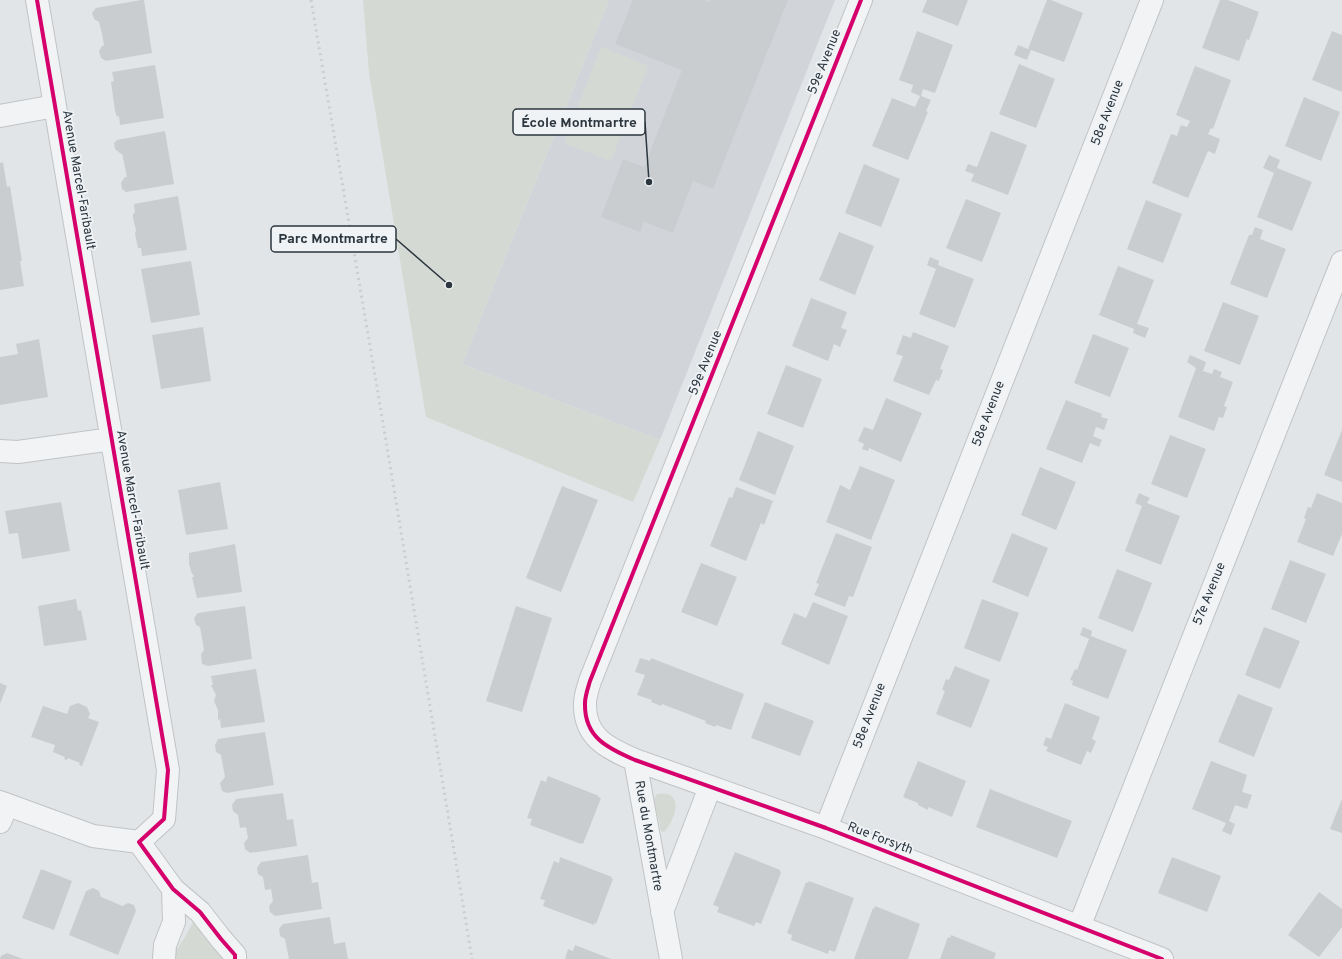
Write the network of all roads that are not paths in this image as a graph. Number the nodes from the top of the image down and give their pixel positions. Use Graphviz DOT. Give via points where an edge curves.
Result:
graph roads {
  1 [pos="37,0"];
  2 [pos="861,0"];
  3 [pos="1152,0"];
  4 [pos="55,106"];
  5 [pos="0,116"];
  6 [pos="1342,262"];
  7 [pos="112,439"];
  8 [pos="0,451"];
  9 [pos="593,735"];
  10 [pos="635,760"];
  11 [pos="710,786"];
  12 [pos="2,810"];
  13 [pos="826,828"];
  14 [pos="139,842"];
  15 [pos="173,889"];
  16 [pos="662,912"];
  17 [pos="1079,927"];
  18 [pos="164,959"];
  19 [pos="235,959"];
  20 [pos="670,959"];
  21 [pos="1162,959"];
  1 -- 4 [label="street, Avenue Marcel-Faribault"];
  2 -- 9 [label="street, 59e Avenue" via="590,681 585,702 586,719"];
  3 -- 13 [label="street, 58e Avenue"];
  4 -- 5 [label="street"];
  4 -- 7 [label="street, Avenue Marcel-Faribault"];
  6 -- 17 [label="street, 57e Avenue"];
  7 -- 8 [label="street" via="18,452"];
  7 -- 14 [label="street, Avenue Marcel-Faribault" via="168,770 164,819"];
  9 -- 10 [label="street, Rue Forsyth" via="613,750"];
  10 -- 11 [label="street, Rue Forsyth"];
  10 -- 16 [label="street, Rue du Montmartre"];
  11 -- 13 [label="street, Rue Forsyth"];
  11 -- 16 [label="street, Rue du Montmartre"];
  12 -- 14 [label="street" via="93,836"];
  13 -- 17 [label="street, Rue Forsyth"];
  14 -- 15 [label="street"];
  15 -- 18 [label="street" via="174,922 165,945"];
  15 -- 19 [label="street" via="200,912 235,955"];
  16 -- 20 [label="street, Rue du Montmartre"];
  17 -- 21 [label="street, Rue Forsyth"];
}
